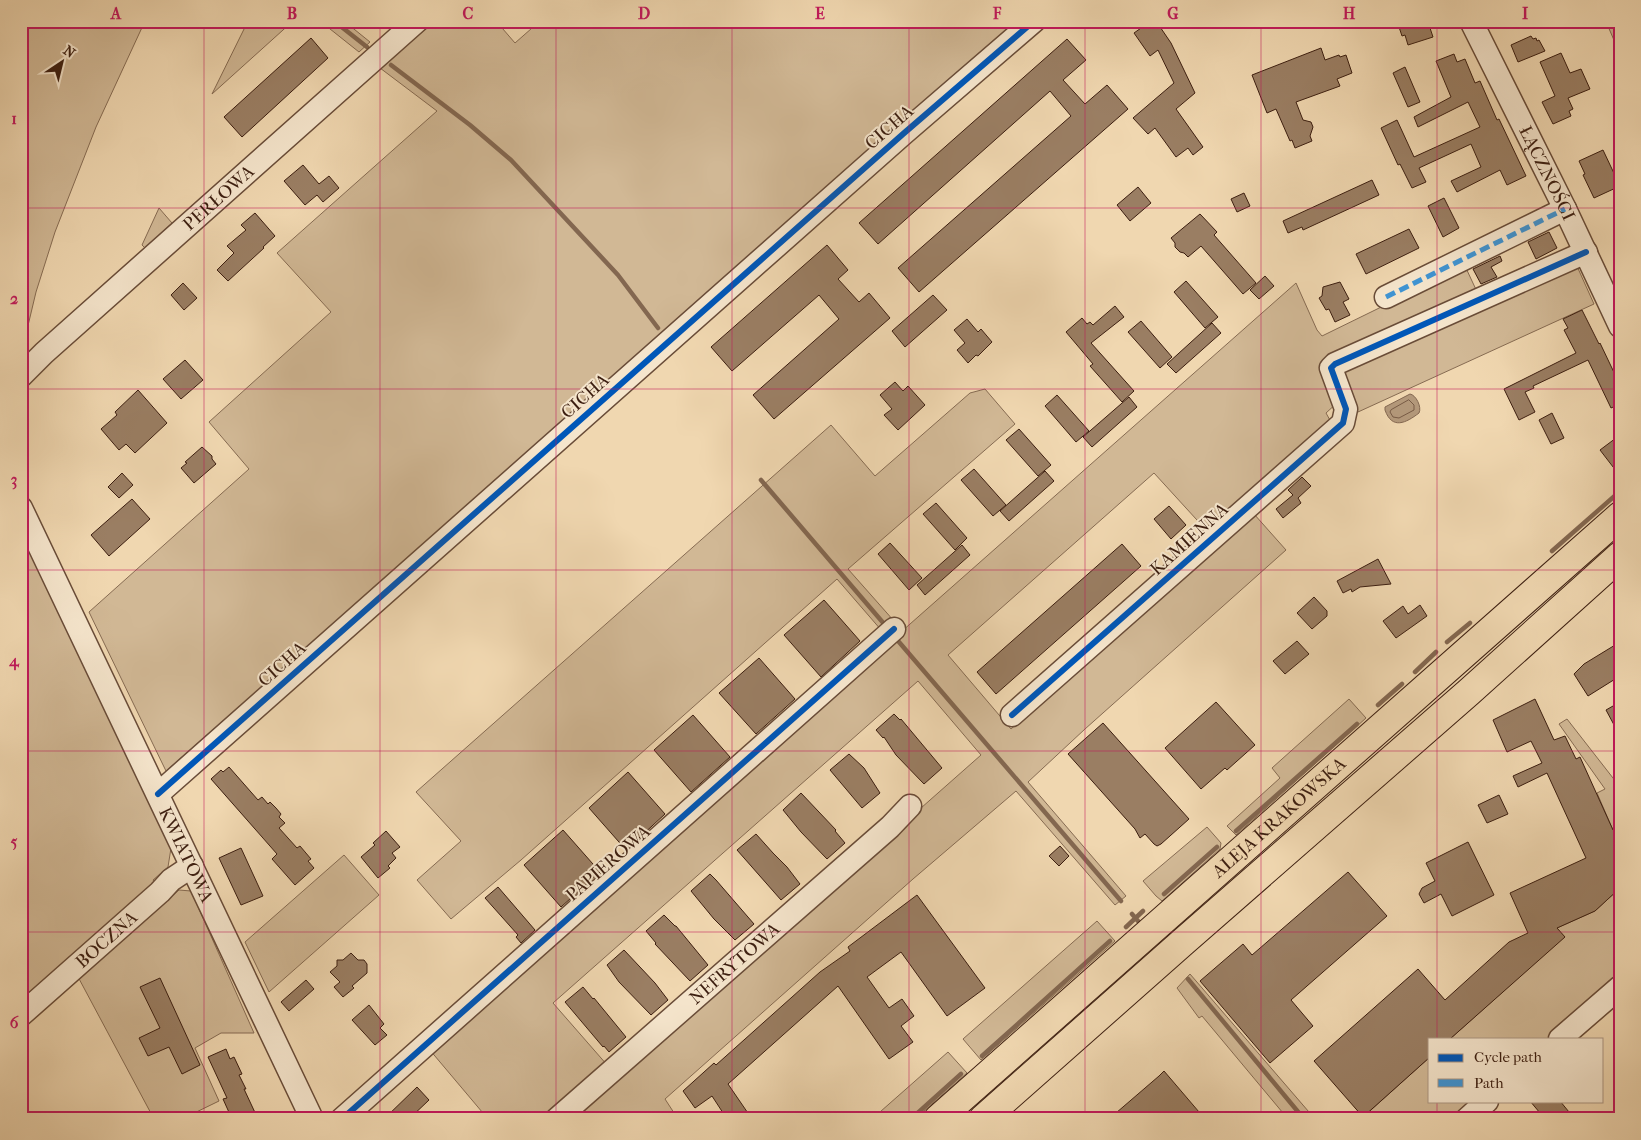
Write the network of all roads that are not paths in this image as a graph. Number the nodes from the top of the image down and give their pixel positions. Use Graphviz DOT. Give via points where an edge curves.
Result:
graph roads {
  1 [pos="417,21"];
  2 [pos="1034,21"];
  3 [pos="1471,21"];
  4 [pos="1566,210"];
  5 [pos="1586,252"];
  6 [pos="1386,297"];
  7 [pos="1620,326"];
  8 [pos="21,376"];
  9 [pos="21,508"];
  10 [pos="1620,516"];
  11 [pos="1620,556"];
  12 [pos="894,630"];
  13 [pos="1012,716"];
  14 [pos="158,794"];
  15 [pos="910,806"];
  16 [pos="192,866"];
  17 [pos="1620,987"];
  18 [pos="21,1015"];
  19 [pos="1561,1038"];
  20 [pos="1486,1102"];
  21 [pos="312,1119"];
  22 [pos="342,1119"];
  23 [pos="557,1119"];
  24 [pos="938,1119"];
  25 [pos="983,1119"];
  26 [pos="1467,1119"];
  1 -- 8 [label="street, PERŁOWA"];
  2 -- 14 [label="street, CICHA"];
  3 -- 4 [label="street, ŁĄCZNOŚCI"];
  4 -- 5 [label="street, ŁĄCZNOŚCI"];
  4 -- 6 [label="street"];
  5 -- 7 [label="street, ŁĄCZNOŚCI"];
  5 -- 13 [label="street, KAMIENNA" via="1331,368 1346,409 1343,423"];
  9 -- 14 [label="street, KWIATOWA"];
  10 -- 24 [label="main road, ALEJA KRAKOWSKA"];
  11 -- 25 [label="main road, ALEJA KRAKOWSKA"];
  12 -- 22 [label="street, PAPIEROWA"];
  14 -- 16 [label="street, KWIATOWA"];
  15 -- 23 [label="street, NEFRYTOWA"];
  16 -- 18 [label="street, BOCZNA" via="171,880"];
  16 -- 21 [label="street, KWIATOWA"];
  17 -- 19 [label="street"];
  20 -- 26 [label="street"];
}
